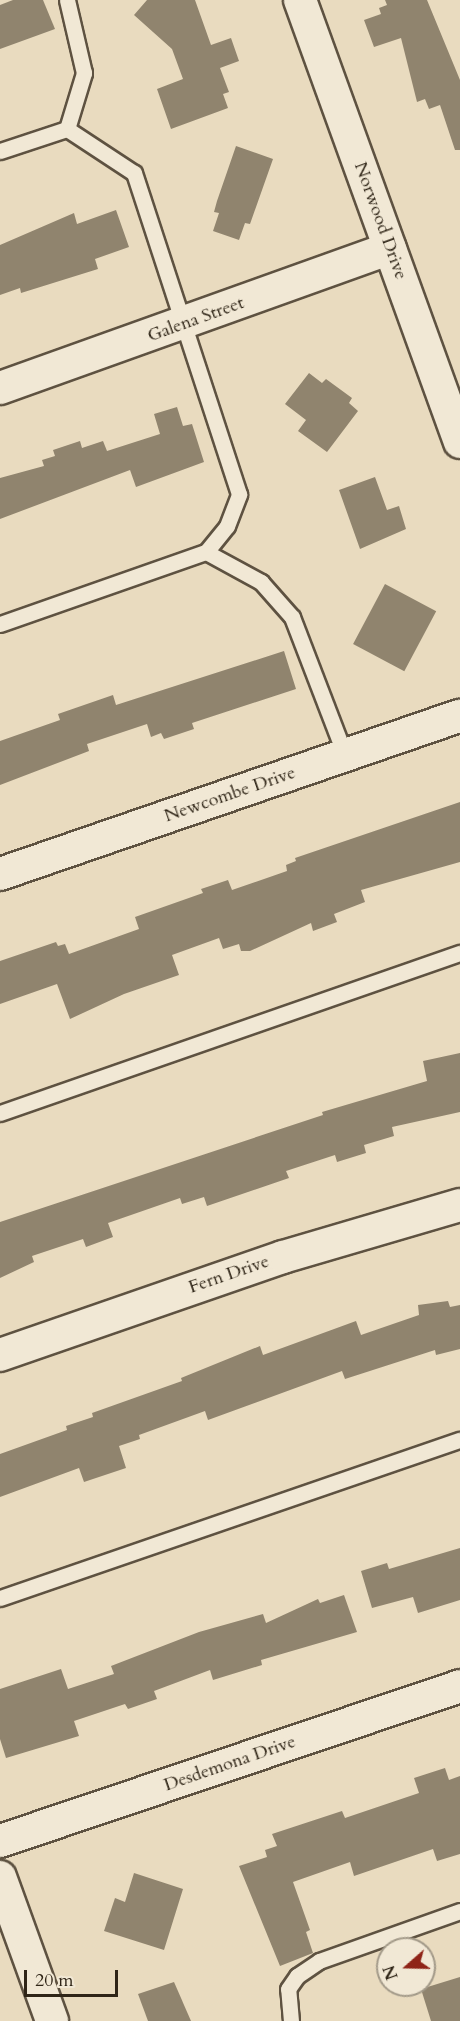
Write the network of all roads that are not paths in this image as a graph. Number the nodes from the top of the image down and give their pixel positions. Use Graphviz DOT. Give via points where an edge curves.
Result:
graph roads {
  1 [pos="67,0"];
  2 [pos="300,0"];
  3 [pos="67,129"];
  4 [pos="0,151"];
  5 [pos="390,248"];
  6 [pos="184,324"];
  7 [pos="0,388"];
  8 [pos="460,442"];
  9 [pos="206,552"];
  10 [pos="0,624"];
  11 [pos="460,716"];
  12 [pos="345,755"];
  13 [pos="0,874"];
  14 [pos="460,954"];
  15 [pos="0,1113"];
  16 [pos="460,1205"];
  17 [pos="0,1355"];
  18 [pos="460,1440"];
  19 [pos="0,1598"];
  20 [pos="460,1686"];
  21 [pos="0,1841"];
  22 [pos="0,1877"];
  23 [pos="460,1911"];
  24 [pos="52,2021"];
  25 [pos="291,2021"];
  1 -- 3 [label="lane" via="84,73"];
  2 -- 5 [label="street, Norwood Drive"];
  3 -- 4 [label="lane"];
  3 -- 6 [label="lane" via="134,173"];
  5 -- 6 [label="street, Galena Street"];
  5 -- 8 [label="street, Norwood Drive"];
  6 -- 7 [label="street, Galena Street"];
  6 -- 9 [label="lane" via="239,494 227,526"];
  9 -- 10 [label="lane"];
  9 -- 12 [label="lane" via="261,582 292,617"];
  11 -- 12 [label="street, Newcombe Drive"];
  12 -- 13 [label="street, Newcombe Drive"];
  14 -- 15 [label="lane"];
  16 -- 17 [label="street, Fern Drive" via="283,1257"];
  18 -- 19 [label="lane"];
  20 -- 21 [label="street, Desdemona Drive"];
  22 -- 24 [label="street"];
  23 -- 25 [label="lane" via="319,1962 304,1971 288,1989"];
}
